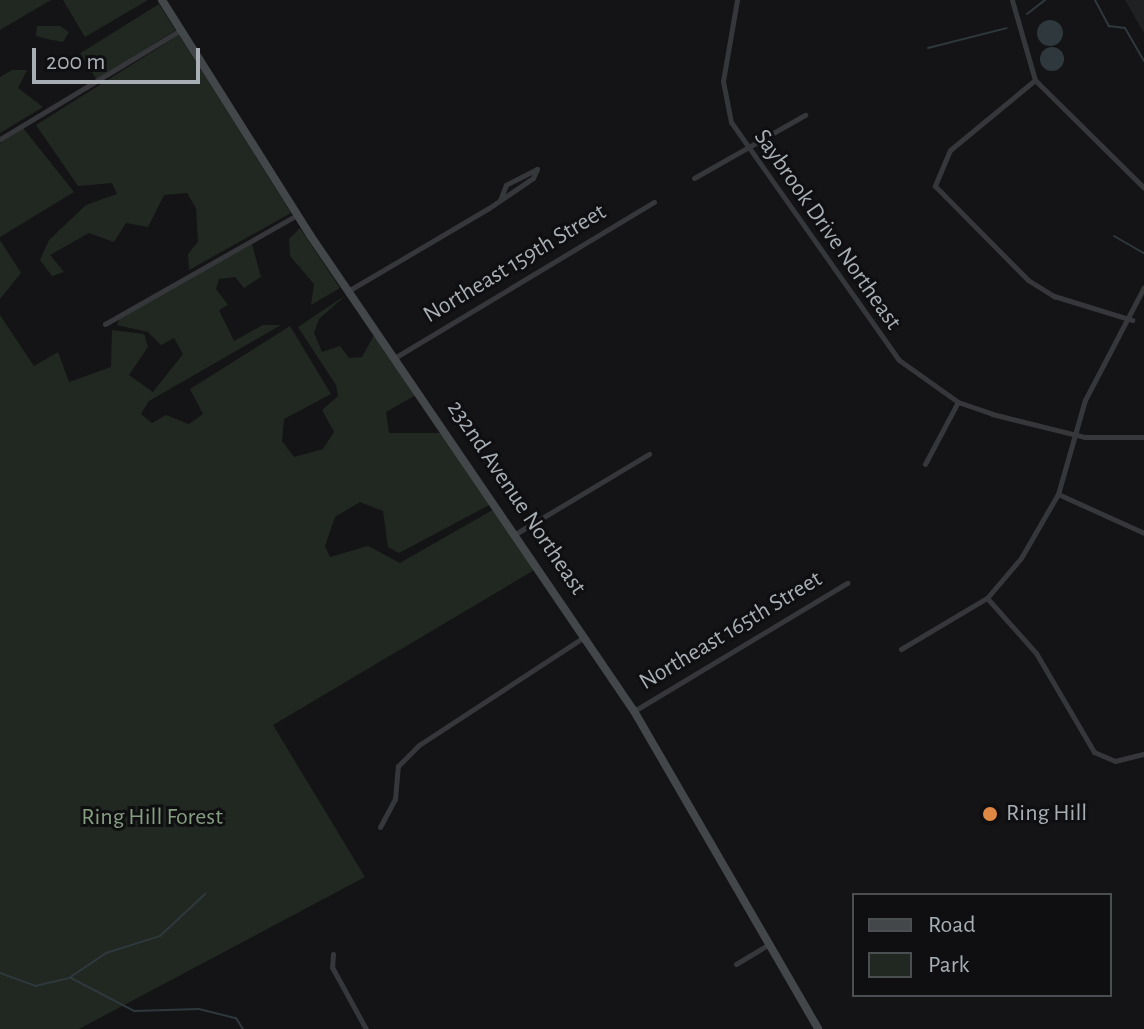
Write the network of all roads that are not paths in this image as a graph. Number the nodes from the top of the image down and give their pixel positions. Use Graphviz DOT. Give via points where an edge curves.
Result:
graph roads {
  1 [pos="162,0"];
  2 [pos="737,0"];
  3 [pos="1012,0"];
  4 [pos="182,30"];
  5 [pos="1035,80"];
  6 [pos="805,115"];
  7 [pos="0,139"];
  8 [pos="745,145"];
  9 [pos="694,178"];
  10 [pos="1144,188"];
  11 [pos="500,200"];
  12 [pos="654,202"];
  13 [pos="297,215"];
  14 [pos="1144,287"];
  15 [pos="348,291"];
  16 [pos="1132,320"];
  17 [pos="105,324"];
  18 [pos="396,357"];
  19 [pos="958,402"];
  20 [pos="1075,434"];
  21 [pos="1144,437"];
  22 [pos="649,454"];
  23 [pos="925,464"];
  24 [pos="1058,494"];
  25 [pos="517,533"];
  26 [pos="1144,533"];
  27 [pos="847,583"];
  28 [pos="987,598"];
  29 [pos="585,636"];
  30 [pos="901,649"];
  31 [pos="634,711"];
  32 [pos="1144,754"];
  33 [pos="380,827"];
  34 [pos="769,944"];
  35 [pos="333,954"];
  36 [pos="736,964"];
  37 [pos="366,1029"];
  38 [pos="818,1029"];
  1 -- 4 [label="street, 232nd Avenue Northeast"];
  2 -- 8 [label="street, Saybrook Drive Northeast" via="723,86 725,109"];
  3 -- 5 [label="street"];
  4 -- 7 [label="street"];
  4 -- 13 [label="street, 232nd Avenue Northeast"];
  5 -- 10 [label="street"];
  5 -- 16 [label="street" via="950,150 935,186 1036,285"];
  6 -- 8 [label="street"];
  8 -- 9 [label="street"];
  8 -- 19 [label="street, Saybrook Drive Northeast" via="871,328 899,360"];
  11 -- 11 [label="street" via="538,175 537,169 506,185"];
  11 -- 15 [label="street"];
  12 -- 18 [label="street, Northeast 159th Street"];
  13 -- 15 [label="street, 232nd Avenue Northeast"];
  13 -- 17 [label="street"];
  14 -- 16 [label="street"];
  15 -- 18 [label="street, 232nd Avenue Northeast"];
  16 -- 20 [label="street" via="1085,400"];
  18 -- 25 [label="street, 232nd Avenue Northeast"];
  19 -- 20 [label="street, Saybrook Drive Northeast"];
  19 -- 23 [label="street"];
  20 -- 21 [label="street, Saybrook Drive Northeast"];
  20 -- 24 [label="street"];
  22 -- 25 [label="street"];
  24 -- 26 [label="street"];
  24 -- 28 [label="street"];
  25 -- 29 [label="street, 232nd Avenue Northeast" via="526,555"];
  27 -- 31 [label="street, Northeast 165th Street"];
  28 -- 30 [label="street"];
  28 -- 32 [label="street" via="1036,653 1094,752 1130,760"];
  29 -- 31 [label="street, 232nd Avenue Northeast"];
  29 -- 33 [label="street" via="419,745 398,766 395,799"];
  31 -- 34 [label="street, 232nd Avenue Northeast"];
  34 -- 36 [label="street"];
  34 -- 38 [label="street, 232nd Avenue Northeast"];
  35 -- 37 [label="street" via="332,967"];
}
